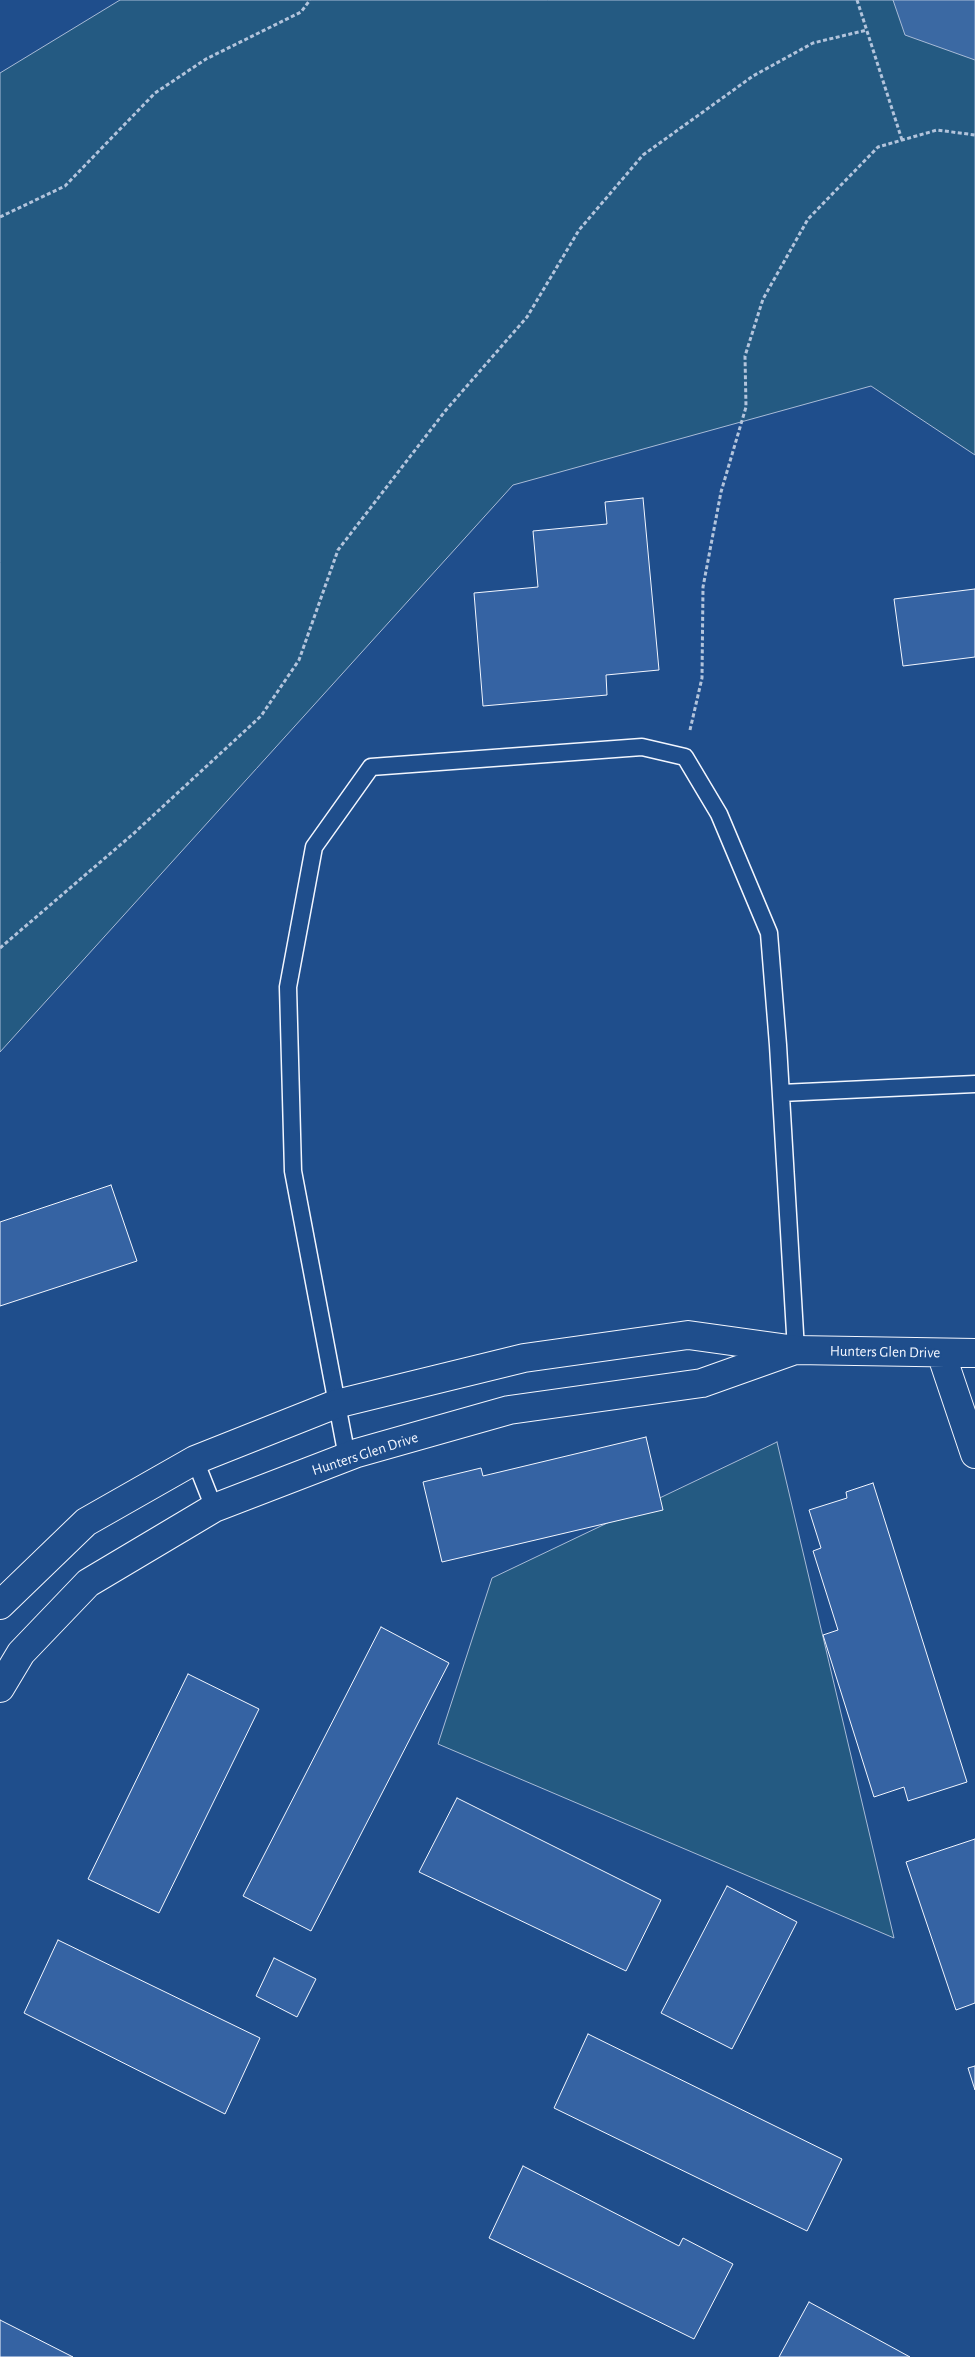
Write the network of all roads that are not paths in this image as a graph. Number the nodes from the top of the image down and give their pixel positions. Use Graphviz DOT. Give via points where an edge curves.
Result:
graph roads {
  1 [pos="975,1084"];
  2 [pos="781,1093"];
  3 [pos="796,1350"];
  4 [pos="975,1353"];
  5 [pos="941,1354"];
  6 [pos="336,1404"];
  7 [pos="975,1454"];
  8 [pos="347,1457"];
  9 [pos="195,1460"];
  10 [pos="214,1508"];
  11 [pos="0,1605"];
  12 [pos="0,1688"];
  1 -- 2 [label="lane"];
  2 -- 3 [label="lane"];
  2 -- 6 [label="lane" via="769,933 719,814 685,757 642,747 371,767 314,847 288,987 293,1171"];
  3 -- 5 [label="street, Hunters Glen Drive"];
  3 -- 6 [label="street, Hunters Glen Drive" via="688,1335 524,1358"];
  3 -- 8 [label="street, Hunters Glen Drive" via="702,1383 509,1410"];
  4 -- 5 [label="street, Hunters Glen Drive"];
  5 -- 7 [label="street"];
  6 -- 8 [label="lane"];
  6 -- 9 [label="street, Hunters Glen Drive"];
  8 -- 10 [label="street, Hunters Glen Drive"];
  9 -- 10 [label="lane"];
  9 -- 11 [label="street, Hunters Glen Drive" via="86,1522"];
  10 -- 12 [label="street, Hunters Glen Drive" via="88,1583 21,1653"];
}
